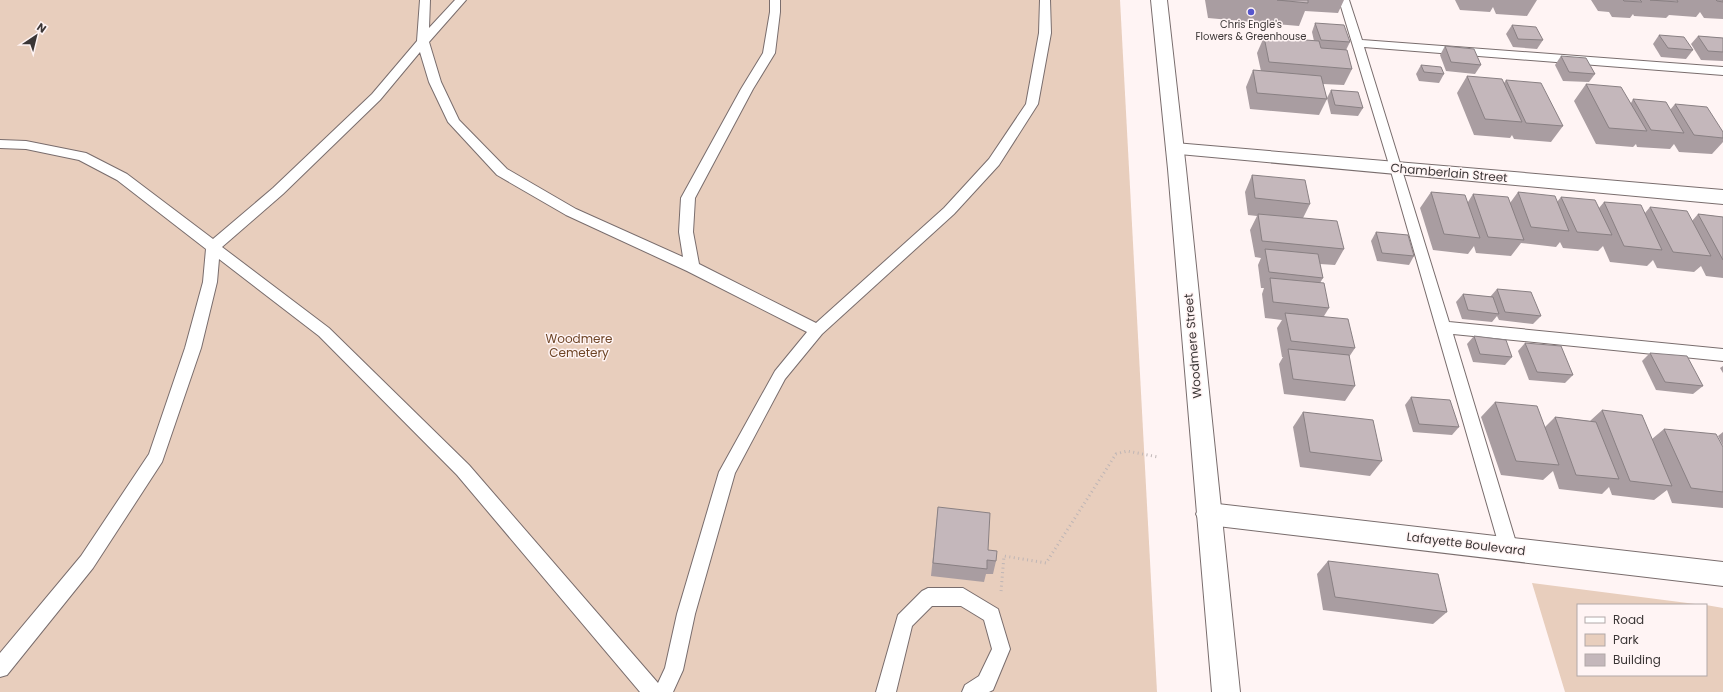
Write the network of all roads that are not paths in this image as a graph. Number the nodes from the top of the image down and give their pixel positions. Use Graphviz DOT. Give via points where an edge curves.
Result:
graph roads {
  1 [pos="425,0"];
  2 [pos="461,0"];
  3 [pos="775,0"];
  4 [pos="1045,0"];
  5 [pos="1159,0"];
  6 [pos="1344,0"];
  7 [pos="423,42"];
  8 [pos="1357,43"];
  9 [pos="1723,71"];
  10 [pos="0,144"];
  11 [pos="1175,149"];
  12 [pos="1396,168"];
  13 [pos="1723,197"];
  14 [pos="213,247"];
  15 [pos="692,267"];
  16 [pos="1443,327"];
  17 [pos="817,330"];
  18 [pos="1723,355"];
  19 [pos="1209,514"];
  20 [pos="1509,549"];
  21 [pos="1723,574"];
  22 [pos="0,668"];
  23 [pos="653,692"];
  24 [pos="663,692"];
  25 [pos="886,692"];
  26 [pos="972,692"];
  27 [pos="1226,692"];
  1 -- 7 [label="lane"];
  2 -- 7 [label="lane"];
  3 -- 15 [label="lane" via="769,53 747,88 688,198 686,232"];
  4 -- 17 [label="lane" via="1045,33 1032,104 994,162 949,211"];
  5 -- 11 [label="street, Woodmere Street"];
  6 -- 8 [label="lane"];
  7 -- 14 [label="lane" via="376,97 278,191"];
  7 -- 15 [label="lane" via="435,82 454,122 502,172 571,212"];
  8 -- 9 [label="lane"];
  8 -- 12 [label="lane"];
  10 -- 14 [label="lane" via="26,145 82,156 122,177"];
  11 -- 12 [label="street, Chamberlain Street"];
  11 -- 19 [label="street, Woodmere Street"];
  12 -- 13 [label="street, Chamberlain Street"];
  12 -- 16 [label="lane"];
  14 -- 22 [label="lane" via="210,282 193,348 156,457 87,562"];
  14 -- 23 [label="lane" via="324,332 463,470"];
  15 -- 17 [label="lane"];
  16 -- 18 [label="lane"];
  16 -- 20 [label="lane"];
  17 -- 24 [label="lane" via="780,374 727,472 686,614 674,670"];
  19 -- 20 [label="street, Lafayette Boulevard"];
  19 -- 27 [label="street, Woodmere Street"];
  20 -- 21 [label="street, Lafayette Boulevard"];
  25 -- 26 [label="lane" via="904,621 928,597 963,597 992,615 1001,649 986,683"];
}
